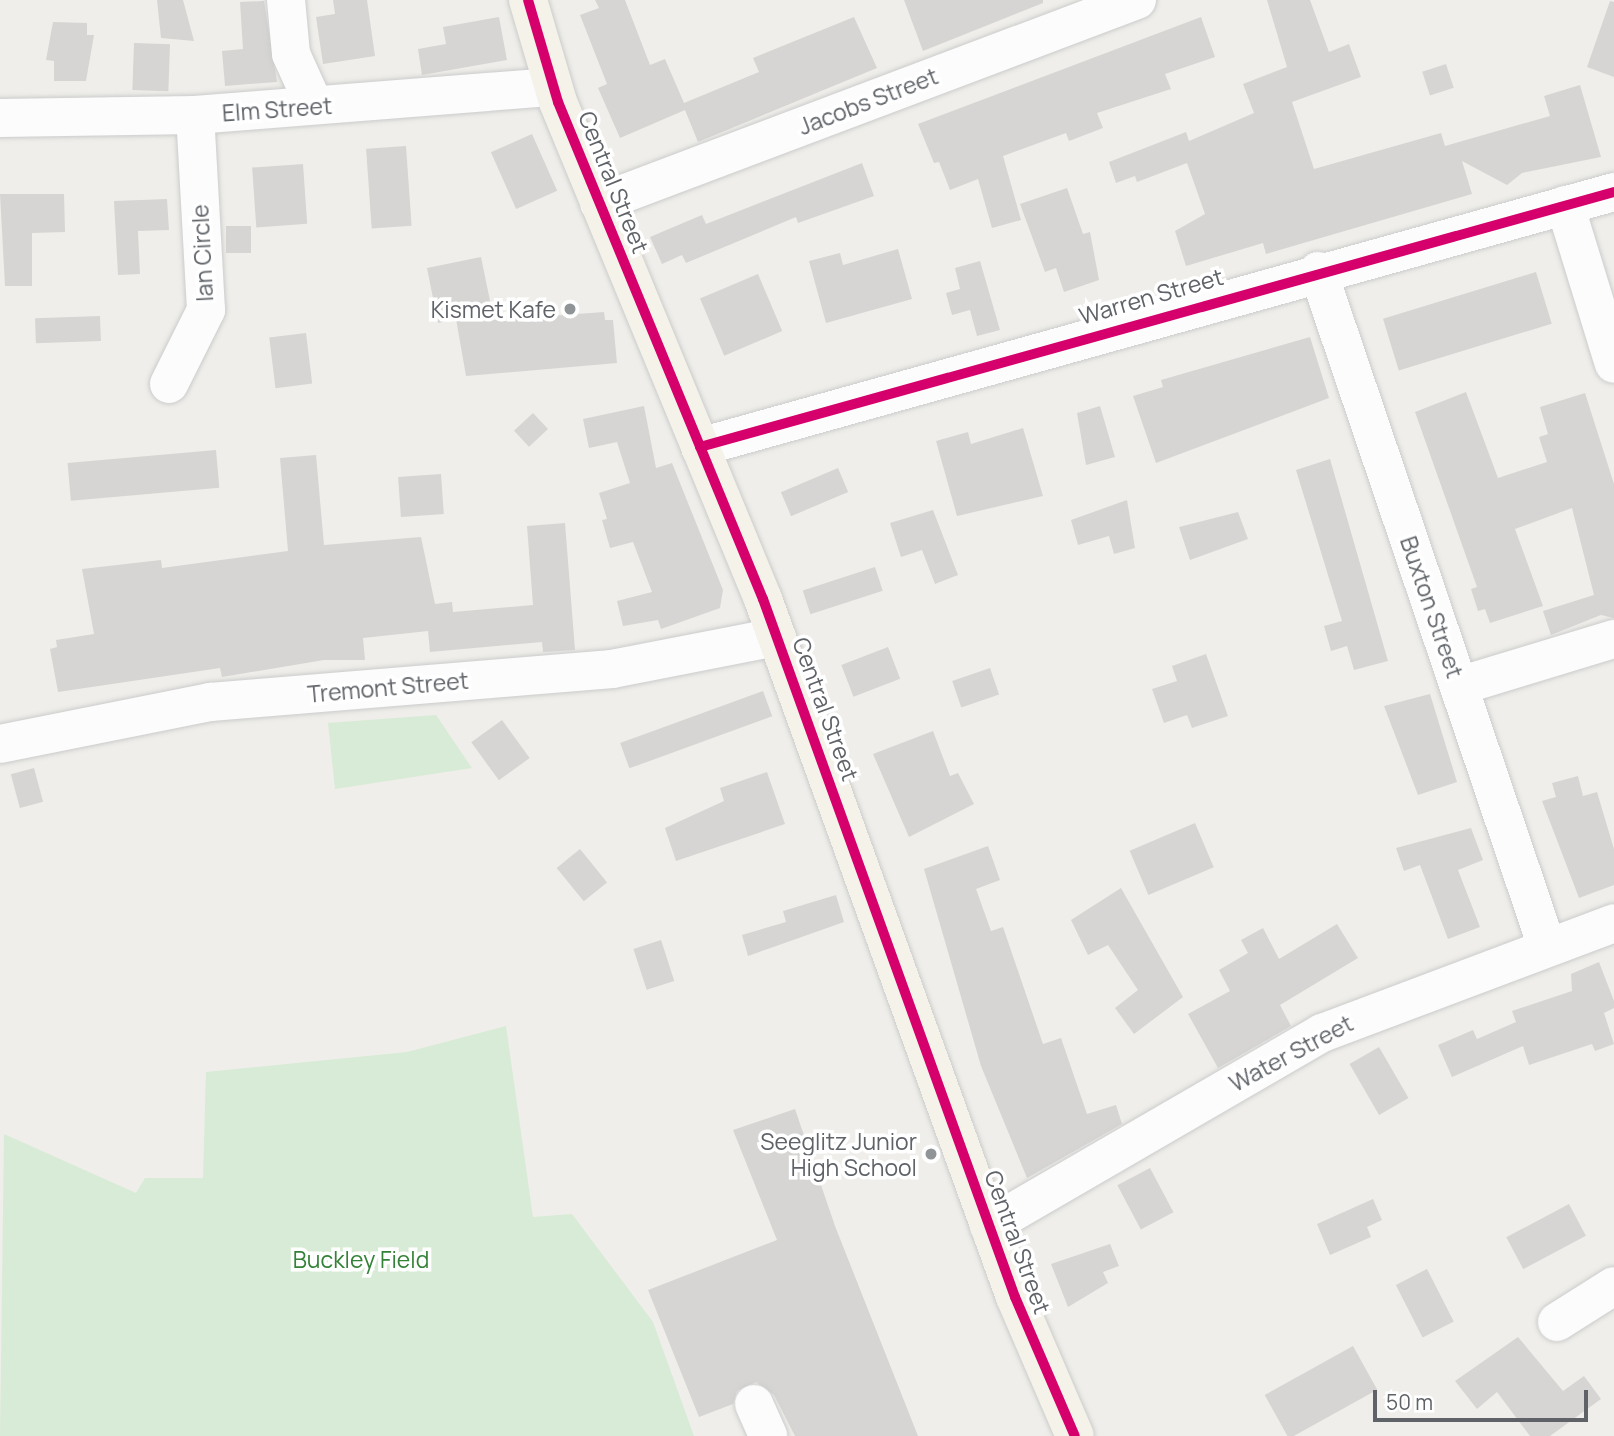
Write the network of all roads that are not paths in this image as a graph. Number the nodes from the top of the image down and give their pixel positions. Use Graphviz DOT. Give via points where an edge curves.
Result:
graph roads {
  1 [pos="286,0"];
  2 [pos="528,0"];
  3 [pos="1137,0"];
  4 [pos="553,87"];
  5 [pos="314,105"];
  6 [pos="195,115"];
  7 [pos="0,118"];
  8 [pos="1614,192"];
  9 [pos="599,203"];
  10 [pos="1565,205"];
  11 [pos="1318,271"];
  12 [pos="1614,364"];
  13 [pos="169,384"];
  14 [pos="700,447"];
  15 [pos="777,637"];
  16 [pos="1614,639"];
  17 [pos="1459,686"];
  18 [pos="0,744"];
  19 [pos="1614,923"];
  20 [pos="1546,943"];
  21 [pos="989,1226"];
  22 [pos="1614,1286"];
  23 [pos="1557,1322"];
  24 [pos="1075,1436"];
  1 -- 5 [label="street" via="291,54"];
  2 -- 4 [label="main road, Central Street"];
  3 -- 9 [label="street, Jacobs Street"];
  4 -- 5 [label="street, Elm Street"];
  4 -- 9 [label="main road, Central Street"];
  5 -- 6 [label="street, Elm Street"];
  6 -- 7 [label="street, Elm Street"];
  6 -- 13 [label="street, Ian Circle" via="206,310"];
  8 -- 10 [label="street, Warren Street"];
  9 -- 14 [label="main road, Central Street"];
  10 -- 11 [label="street, Warren Street"];
  10 -- 12 [label="street"];
  11 -- 14 [label="street, Warren Street"];
  11 -- 17 [label="street, Buxton Street"];
  14 -- 15 [label="main road, Central Street"];
  15 -- 18 [label="street, Tremont Street" via="612,669 211,702"];
  15 -- 21 [label="main road, Central Street"];
  16 -- 17 [label="street"];
  17 -- 20 [label="street, Buxton Street"];
  19 -- 20 [label="street, Water Street"];
  20 -- 21 [label="street, Water Street" via="1352,1019 1277,1055"];
  21 -- 24 [label="main road, Central Street"];
  22 -- 23 [label="street"];
}
